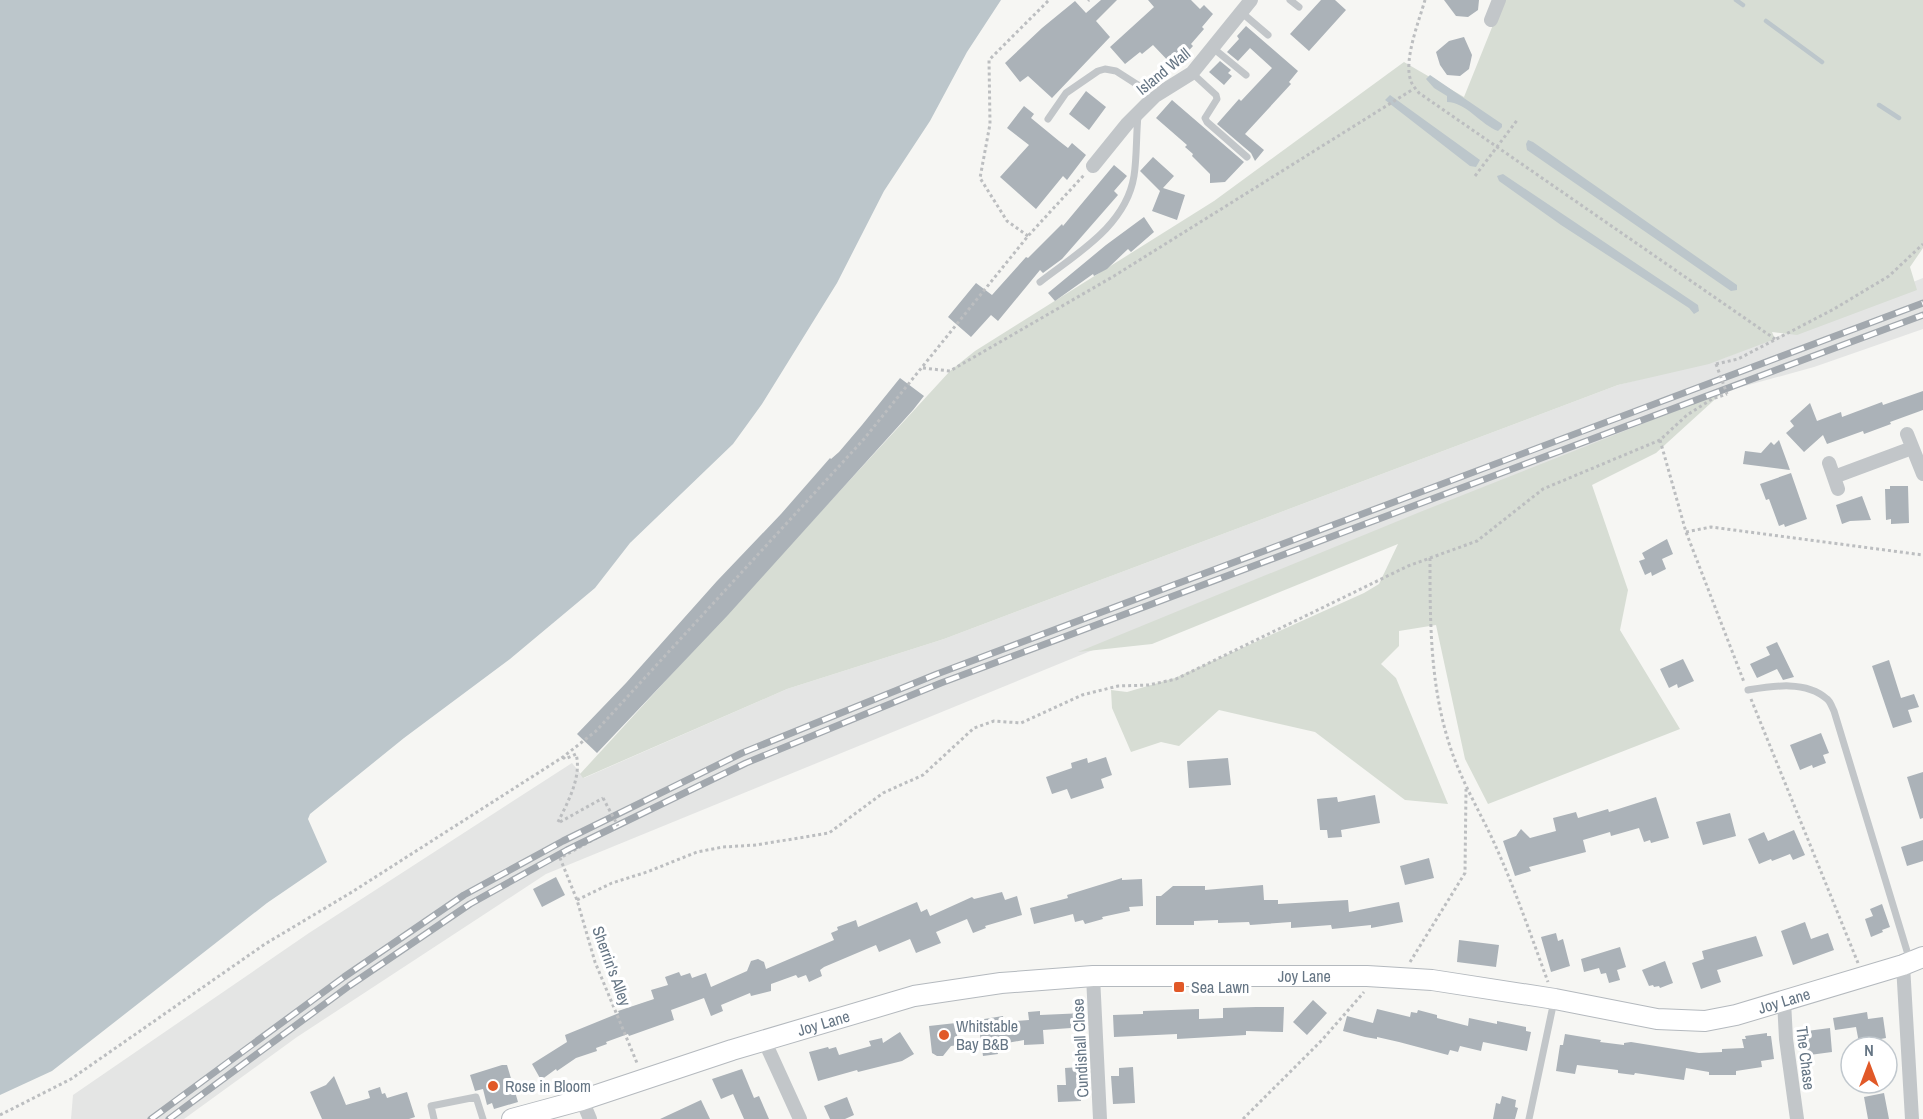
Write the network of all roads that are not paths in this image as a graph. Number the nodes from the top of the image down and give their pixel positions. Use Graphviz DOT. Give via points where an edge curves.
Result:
graph roads {
  1 [pos="1251,0"];
  2 [pos="1290,0"];
  3 [pos="1499,0"];
  4 [pos="1299,7"];
  5 [pos="1241,12"];
  6 [pos="1491,20"];
  7 [pos="1268,34"];
  8 [pos="1213,48"];
  9 [pos="1192,73"];
  10 [pos="1246,75"];
  11 [pos="1155,96"];
  12 [pos="1138,113"];
  13 [pos="1048,119"];
  14 [pos="1247,157"];
  15 [pos="1093,166"];
  16 [pos="1040,282"];
  17 [pos="1907,434"];
  18 [pos="1912,448"];
  19 [pos="1829,463"];
  20 [pos="1923,474"];
  21 [pos="1748,690"];
  22 [pos="1912,961"];
  23 [pos="1093,976"];
  24 [pos="1555,999"];
  25 [pos="1784,1001"];
  26 [pos="764,1040"];
  27 [pos="582,1100"];
  28 [pos="434,1119"];
  29 [pos="483,1119"];
  30 [pos="512,1119"];
  31 [pos="590,1119"];
  32 [pos="800,1119"];
  33 [pos="1100,1119"];
  34 [pos="1529,1119"];
  35 [pos="1797,1119"];
  36 [pos="1912,1119"];
  1 -- 5 [label="street, Island Wall"];
  2 -- 4 [label="lane"];
  3 -- 6 [label="street"];
  5 -- 7 [label="lane"];
  5 -- 8 [label="street, Island Wall"];
  8 -- 9 [label="street, Island Wall"];
  8 -- 10 [label="lane"];
  9 -- 11 [label="street, Island Wall"];
  9 -- 14 [label="lane" via="1216,95 1205,118 1207,122"];
  11 -- 12 [label="street, Island Wall"];
  11 -- 13 [label="lane" via="1116,71 1105,69 1066,93"];
  12 -- 15 [label="street, Island Wall"];
  12 -- 16 [label="lane" via="1134,177 1124,204 1104,232"];
  17 -- 18 [label="street"];
  18 -- 19 [label="street" via="1836,483"];
  18 -- 20 [label="street"];
  21 -- 22 [label="lane" via="1794,685 1827,699"];
  22 -- 25 [label="street, Joy Lane"];
  22 -- 36 [label="street"];
  23 -- 24 [label="street, Joy Lane" via="1400,978"];
  23 -- 26 [label="street, Joy Lane" via="1001,983 914,996"];
  23 -- 33 [label="street, Cundishall Close"];
  24 -- 25 [label="street, Joy Lane" via="1641,1016 1695,1021"];
  24 -- 34 [label="lane"];
  25 -- 35 [label="street, The Chase"];
  26 -- 27 [label="street, Joy Lane"];
  26 -- 32 [label="street"];
  27 -- 30 [label="street, Joy Lane"];
  27 -- 31 [label="street"];
  28 -- 29 [label="lane" via="431,1106 476,1097"];
}
